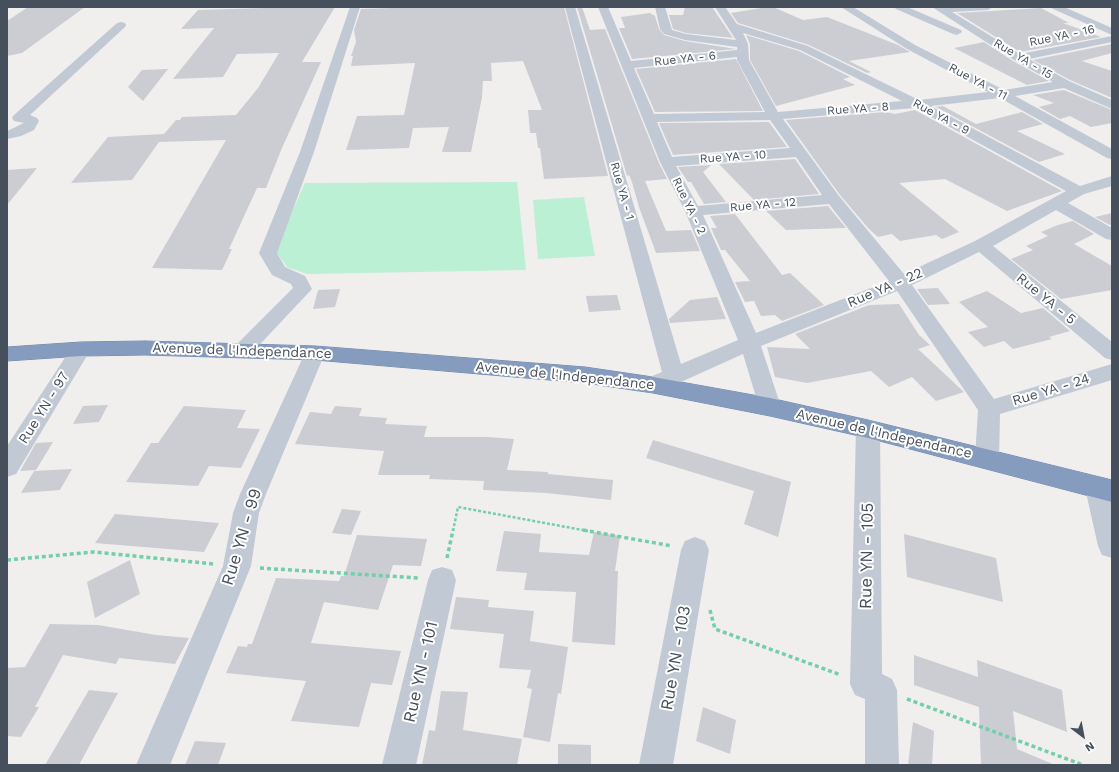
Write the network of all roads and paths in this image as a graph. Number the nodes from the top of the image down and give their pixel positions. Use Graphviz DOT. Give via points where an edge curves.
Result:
graph roads {
  1 [pos="355,7"];
  2 [pos="570,7"];
  3 [pos="603,7"];
  4 [pos="660,7"];
  5 [pos="720,7"];
  6 [pos="846,7"];
  7 [pos="899,7"];
  8 [pos="988,7"];
  9 [pos="1056,7"];
  10 [pos="940,8"];
  11 [pos="121,25"];
  12 [pos="732,26"];
  13 [pos="1112,32"];
  14 [pos="1112,39"];
  15 [pos="998,45"];
  16 [pos="743,48"];
  17 [pos="1018,58"];
  18 [pos="627,65"];
  19 [pos="1065,84"];
  20 [pos="1002,94"];
  21 [pos="917,104"];
  22 [pos="1112,105"];
  23 [pos="774,116"];
  24 [pos="650,118"];
  25 [pos="13,119"];
  26 [pos="7,135"];
  27 [pos="799,152"];
  28 [pos="1112,155"];
  29 [pos="667,162"];
  30 [pos="1112,181"];
  31 [pos="1078,192"];
  32 [pos="832,199"];
  33 [pos="1057,204"];
  34 [pos="692,211"];
  35 [pos="1112,235"];
  36 [pos="981,245"];
  37 [pos="901,283"];
  38 [pos="750,344"];
  39 [pos="81,349"];
  40 [pos="242,351"];
  41 [pos="315,353"];
  42 [pos="1112,353"];
  43 [pos="7,354"];
  44 [pos="1112,372"];
  45 [pos="674,376"];
  46 [pos="653,385"];
  47 [pos="770,407"];
  48 [pos="989,409"];
  49 [pos="868,429"];
  50 [pos="987,458"];
  51 [pos="7,467"];
  52 [pos="1105,490"];
  53 [pos="1112,546"];
  54 [pos="695,550"];
  55 [pos="7,560"];
  56 [pos="237,566"];
  57 [pos="442,580"];
  58 [pos="710,607"];
  59 [pos="873,687"];
  60 [pos="153,765"];
  61 [pos="399,765"];
  62 [pos="656,765"];
  63 [pos="882,765"];
  64 [pos="1083,765"];
  1 -- 40 [label="street" via="307,152 268,253 278,271 298,280 303,289"];
  2 -- 45 [label="street, Rue YA - 1"];
  3 -- 18 [label="street, Rue YA - 2"];
  4 -- 16 [label="street" via="668,32"];
  5 -- 12 [label="street"];
  6 -- 20 [label="street, Rue YA - 11" via="911,47"];
  7 -- 15 [label="street" via="952,31"];
  8 -- 10 [label="street"];
  9 -- 13 [label="street"];
  10 -- 15 [label="street, Rue YA - 15"];
  11 -- 25 [label="street"];
  12 -- 16 [label="street"];
  12 -- 21 [label="street, Rue YA - 9" via="804,48"];
  14 -- 17 [label="street, Rue YA - 16"];
  15 -- 17 [label="street, Rue YA - 15"];
  16 -- 18 [label="street, Rue YA - 6"];
  16 -- 23 [label="street" via="743,60"];
  17 -- 19 [label="street, Rue YA - 15"];
  18 -- 24 [label="street, Rue YA - 2"];
  19 -- 20 [label="street, Rue YA - 8"];
  19 -- 22 [label="street, Rue YA - 15"];
  20 -- 21 [label="street, Rue YA - 8"];
  20 -- 28 [label="street, Rue YA - 11"];
  21 -- 23 [label="street, Rue YA - 8"];
  21 -- 31 [label="street, Rue YA - 9"];
  23 -- 24 [label="street, Rue YA - 8"];
  23 -- 27 [label="street"];
  24 -- 29 [label="street, Rue YA - 2"];
  25 -- 26 [label="street" via="25,118 32,121 29,127"];
  27 -- 29 [label="street, Rue YA - 10"];
  27 -- 32 [label="street"];
  29 -- 34 [label="street, Rue YA - 2"];
  30 -- 31 [label="street, Rue YA - 22"];
  31 -- 33 [label="street, Rue YA - 22"];
  32 -- 34 [label="street, Rue YA - 12"];
  32 -- 37 [label="street"];
  33 -- 35 [label="street"];
  33 -- 36 [label="street, Rue YA - 22"];
  34 -- 38 [label="street, Rue YA - 2"];
  36 -- 37 [label="street, Rue YA - 22"];
  36 -- 42 [label="street, Rue YA - 5"];
  37 -- 38 [label="street, Rue YA - 22"];
  37 -- 48 [label="street"];
  38 -- 45 [label="street, Rue YA - 22"];
  38 -- 47 [label="street, Rue YA - 2"];
  39 -- 40 [label="highway, Avenue de l'Independance"];
  39 -- 43 [label="highway, Avenue de l'Independance"];
  39 -- 51 [label="street, Rue YN - 97"];
  40 -- 41 [label="highway, Avenue de l'Independance"];
  41 -- 46 [label="highway, Avenue de l'Independance" via="585,375"];
  41 -- 56 [label="street, Rue YN - 99" via="246,513"];
  44 -- 48 [label="street, Rue YA - 24"];
  45 -- 46 [label="street, Rue YA - 22"];
  46 -- 47 [label="highway, Avenue de l'Independance"];
  47 -- 49 [label="highway, Avenue de l'Independance"];
  48 -- 50 [label="street"];
  49 -- 50 [label="highway, Avenue de l'Independance"];
  49 -- 59 [label="street, Rue YN - 105"];
  50 -- 52 [label="highway, Avenue de l'Independance"];
  52 -- 53 [label="street"];
  54 -- 57 [label="path" via="458,507"];
  54 -- 62 [label="street, Rue YN - 103"];
  55 -- 56 [label="path" via="94,552"];
  56 -- 57 [label="path"];
  56 -- 60 [label="street, Rue YN - 99"];
  57 -- 61 [label="street, Rue YN - 101"];
  58 -- 59 [label="path" via="715,629"];
  59 -- 63 [label="street, Rue YN - 105"];
  59 -- 64 [label="path"];
}
